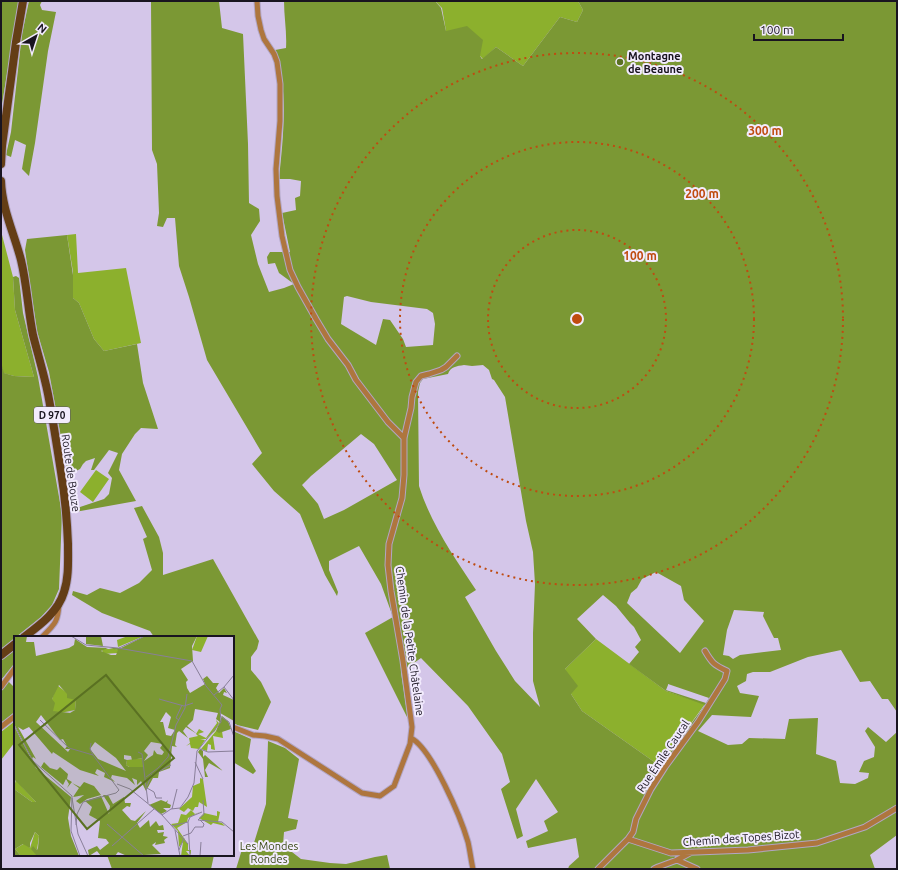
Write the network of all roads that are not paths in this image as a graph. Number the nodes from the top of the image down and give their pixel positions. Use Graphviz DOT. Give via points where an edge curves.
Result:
graph roads {
  1 [pos="23,1"];
  2 [pos="257,1"];
  3 [pos="1,164"];
  4 [pos="1,181"];
  5 [pos="457,356"];
  6 [pos="404,438"];
  7 [pos="60,602"];
  8 [pos="25,636"];
  9 [pos="43,636"];
  10 [pos="14,645"];
  11 [pos="705,651"];
  12 [pos="1,655"];
  13 [pos="14,669"];
  14 [pos="1,687"];
  15 [pos="14,717"];
  16 [pos="1,727"];
  17 [pos="234,727"];
  18 [pos="411,738"];
  19 [pos="897,808"];
  20 [pos="628,839"];
  21 [pos="692,852"];
  22 [pos="677,860"];
  23 [pos="473,869"];
  24 [pos="598,869"];
  25 [pos="654,869"];
  26 [pos="697,869"];
  1 -- 3 [label="main road"];
  2 -- 6 [label="street" via="261,30 277,62 280,84 277,196 290,270 328,339 388,422"];
  4 -- 7 [label="main road, Route de Bouze / D 970" via="6,216 24,271 33,334 48,394 66,504 69,566"];
  5 -- 6 [label="street, Chemin de la Petite Châtelaine" via="441,370 422,376 416,382"];
  6 -- 18 [label="street, Chemin de la Petite Châtelaine" via="402,498 389,544 388,564 412,727"];
  7 -- 8 [label="main road, Route de Bouze / D 970" via="54,611"];
  7 -- 9 [label="street" via="57,620"];
  10 -- 12 [label="main road"];
  11 -- 20 [label="street, Rue Émile Caucal" via="710,661 727,671 725,679 650,789"];
  13 -- 14 [label="street"];
  15 -- 16 [label="street"];
  17 -- 18 [label="street, Chemin de la Petite Châtelaine" via="250,734 278,739 362,793 380,796 394,786"];
  18 -- 23 [label="street" via="420,744 431,760 452,800 468,842"];
  19 -- 21 [label="street, Chemin des Topes Bizot" via="865,826 817,843 748,850"];
  20 -- 21 [label="street, Chemin des Topes Bizot" via="671,853"];
  20 -- 24 [label="street, Rue Émile Caucal"];
  21 -- 22 [label="street"];
  22 -- 25 [label="street"];
  22 -- 26 [label="street"];
}
